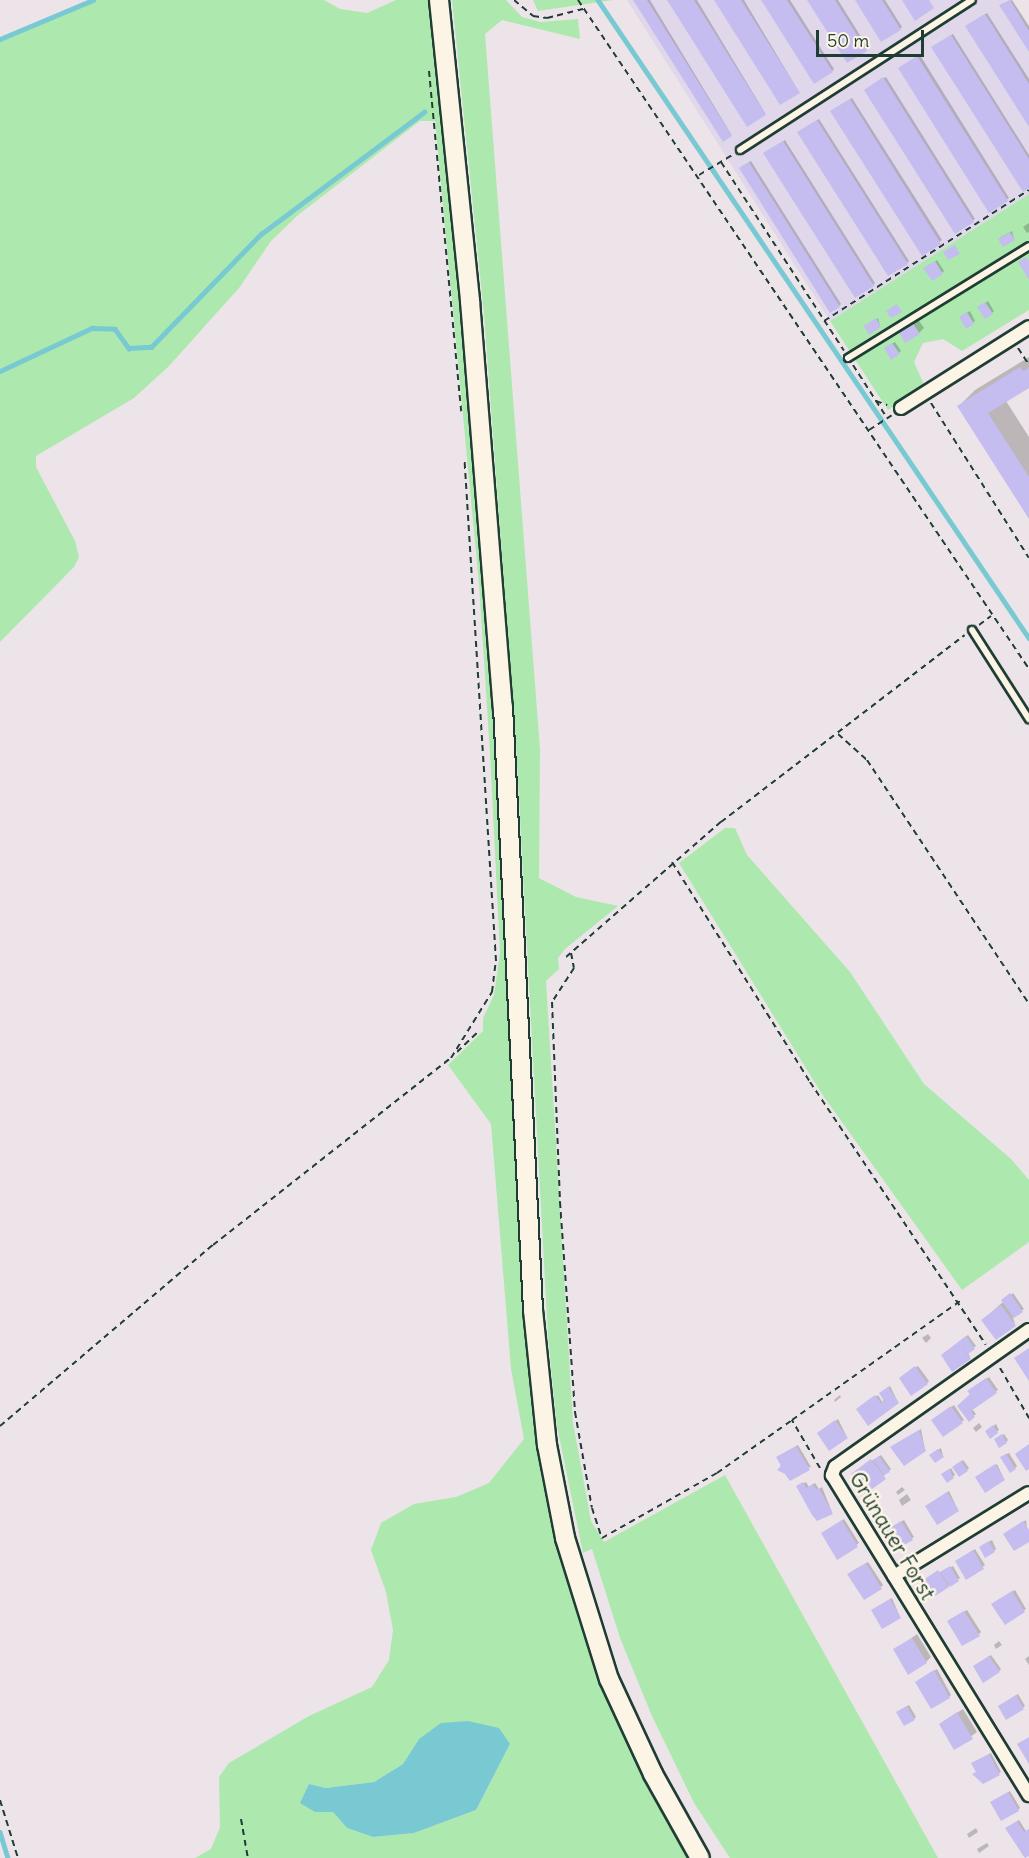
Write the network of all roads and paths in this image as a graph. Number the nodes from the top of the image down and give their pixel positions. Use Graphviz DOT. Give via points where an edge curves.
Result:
graph roads {
  1 [pos="439,0"];
  2 [pos="514,0"];
  3 [pos="578,0"];
  4 [pos="972,0"];
  5 [pos="584,9"];
  6 [pos="428,69"];
  7 [pos="740,150"];
  8 [pos="721,162"];
  9 [pos="699,175"];
  10 [pos="1029,190"];
  11 [pos="1029,246"];
  12 [pos="824,321"];
  13 [pos="1029,327"];
  14 [pos="1012,338"];
  15 [pos="848,358"];
  16 [pos="1029,365"];
  17 [pos="924,393"];
  18 [pos="901,408"];
  19 [pos="462,418"];
  20 [pos="869,430"];
  21 [pos="465,452"];
  22 [pos="1029,558"];
  23 [pos="991,616"];
  24 [pos="972,630"];
  25 [pos="1029,669"];
  26 [pos="1029,719"];
  27 [pos="838,734"];
  28 [pos="672,862"];
  29 [pos="571,953"];
  30 [pos="566,957"];
  31 [pos="1029,1004"];
  32 [pos="479,1030"];
  33 [pos="451,1058"];
  34 [pos="960,1301"];
  35 [pos="1029,1330"];
  36 [pos="992,1355"];
  37 [pos="1029,1418"];
  38 [pos="792,1420"];
  39 [pos="0,1426"];
  40 [pos="832,1475"];
  41 [pos="1029,1493"];
  42 [pos="894,1576"];
  43 [pos="1029,1794"];
  44 [pos="0,1800"];
  45 [pos="241,1819"];
  46 [pos="18,1858"];
  47 [pos="248,1858"];
  48 [pos="700,1858"];
  1 -- 48 [label="main road" via="470,301 503,707 533,1310 547,1445 564,1538 601,1658 628,1724"];
  2 -- 5 [label="path" via="533,16 547,18"];
  3 -- 5 [label="path"];
  4 -- 7 [label="lane"];
  5 -- 9 [label="path"];
  6 -- 19 [label="path"];
  7 -- 8 [label="path"];
  8 -- 9 [label="path"];
  8 -- 12 [label="path"];
  9 -- 20 [label="path"];
  10 -- 12 [label="path"];
  11 -- 15 [label="lane"];
  12 -- 15 [label="path"];
  13 -- 14 [label="street"];
  14 -- 16 [label="path"];
  14 -- 17 [label="street"];
  15 -- 20 [label="path" via="886,419"];
  17 -- 18 [label="street"];
  17 -- 22 [label="path"];
  20 -- 23 [label="path"];
  21 -- 33 [label="path" via="496,961 492,992"];
  23 -- 24 [label="path"];
  23 -- 25 [label="path"];
  24 -- 26 [label="lane"];
  24 -- 27 [label="path"];
  27 -- 28 [label="path"];
  27 -- 31 [label="path" via="867,760"];
  28 -- 29 [label="path"];
  28 -- 34 [label="path" via="810,1082"];
  29 -- 30 [label="path"];
  29 -- 38 [label="path" via="574,968 552,1002 560,1202 575,1412 592,1508 602,1538 717,1473"];
  32 -- 33 [label="path"];
  33 -- 39 [label="path" via="213,1245"];
  34 -- 36 [label="path"];
  34 -- 38 [label="path"];
  35 -- 36 [label="street, Grünauer Forst"];
  36 -- 37 [label="path"];
  36 -- 40 [label="street, Grünauer Forst" via="835,1467"];
  38 -- 40 [label="path" via="818,1467"];
  40 -- 42 [label="street, Grünauer Forst"];
  41 -- 42 [label="street"];
  42 -- 43 [label="street, Grünauer Forst"];
  44 -- 46 [label="path"];
  45 -- 47 [label="path"];
}
